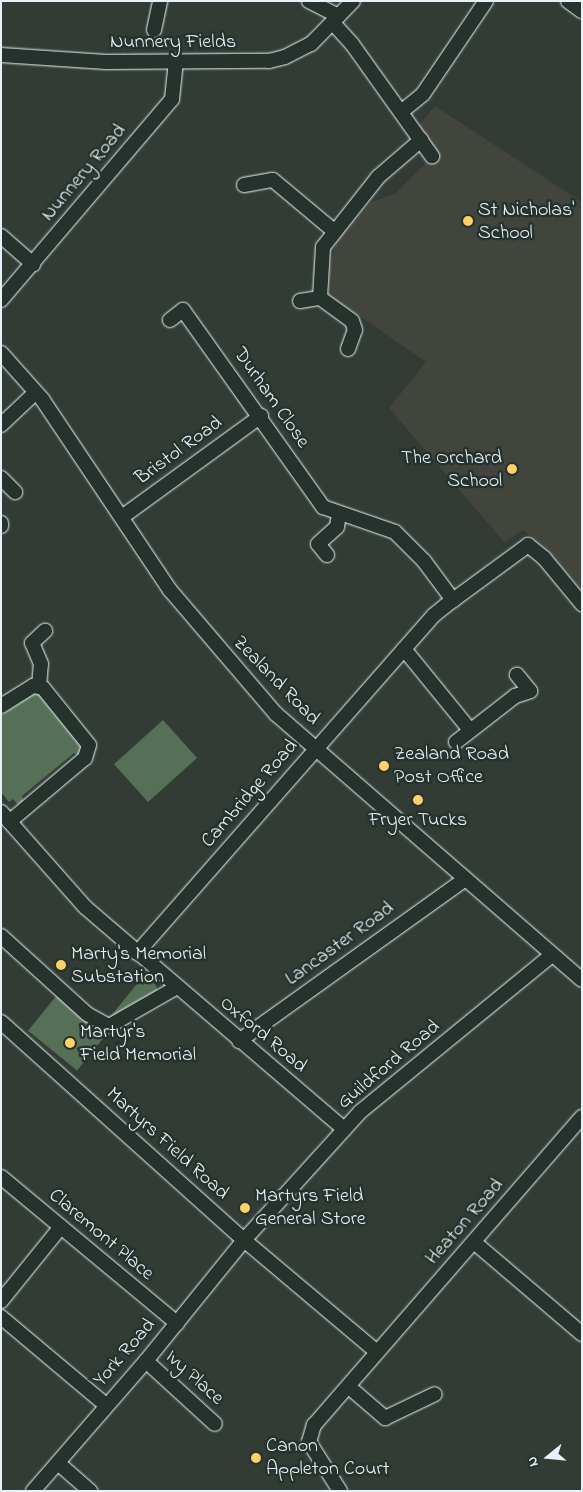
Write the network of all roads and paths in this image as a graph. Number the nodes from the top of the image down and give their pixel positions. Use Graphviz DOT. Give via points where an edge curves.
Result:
graph roads {
  1 [pos="160,1"];
  2 [pos="309,1"];
  3 [pos="353,1"];
  4 [pos="486,1"];
  5 [pos="568,1"];
  6 [pos="582,11"];
  7 [pos="335,20"];
  8 [pos="154,30"];
  9 [pos="1,55"];
  10 [pos="176,63"];
  11 [pos="401,112"];
  12 [pos="422,140"];
  13 [pos="432,156"];
  14 [pos="244,185"];
  15 [pos="334,231"];
  16 [pos="1,236"];
  17 [pos="33,264"];
  18 [pos="320,298"];
  19 [pos="1,300"];
  20 [pos="300,301"];
  21 [pos="170,320"];
  22 [pos="348,348"];
  23 [pos="1,353"];
  24 [pos="36,393"];
  25 [pos="261,416"];
  26 [pos="1,424"];
  27 [pos="1,479"];
  28 [pos="15,492"];
  29 [pos="340,515"];
  30 [pos="122,517"];
  31 [pos="327,555"];
  32 [pos="453,600"];
  33 [pos="582,604"];
  34 [pos="45,631"];
  35 [pos="404,649"];
  36 [pos="517,675"];
  37 [pos="39,686"];
  38 [pos="1,706"];
  39 [pos="470,730"];
  40 [pos="456,742"];
  41 [pos="315,750"];
  42 [pos="5,817"];
  43 [pos="464,880"];
  44 [pos="1,936"];
  45 [pos="137,953"];
  46 [pos="552,955"];
  47 [pos="582,980"];
  48 [pos="177,988"];
  49 [pos="1,1022"];
  50 [pos="239,1041"];
  51 [pos="582,1117"];
  52 [pos="344,1129"];
  53 [pos="1,1177"];
  54 [pos="60,1228"];
  55 [pos="244,1240"];
  56 [pos="474,1242"];
  57 [pos="1,1301"];
  58 [pos="1,1317"];
  59 [pos="177,1323"];
  60 [pos="582,1334"];
  61 [pos="377,1352"];
  62 [pos="146,1361"];
  63 [pos="349,1387"];
  64 [pos="436,1394"];
  65 [pos="106,1405"];
  66 [pos="215,1424"];
  67 [pos="58,1463"];
  68 [pos="33,1491"];
  69 [pos="90,1491"];
  70 [pos="340,1491"];
  1 -- 8 [label="street"];
  2 -- 7 [label="street"];
  3 -- 7 [label="street, Nunnery Fields"];
  4 -- 11 [label="street" via="422,94"];
  5 -- 6 [label="street"];
  7 -- 10 [label="street, Nunnery Fields" via="311,44 285,58"];
  7 -- 11 [label="street"];
  9 -- 10 [label="street, Nunnery Fields"];
  10 -- 17 [label="street, Nunnery Road" via="172,99"];
  11 -- 12 [label="street"];
  12 -- 13 [label="street"];
  12 -- 15 [label="street" via="378,177"];
  14 -- 15 [label="street" via="273,180"];
  15 -- 18 [label="street" via="323,247"];
  16 -- 17 [label="street"];
  17 -- 19 [label="street, Nunnery Road"];
  18 -- 20 [label="street"];
  18 -- 22 [label="street" via="352,321 355,330"];
  21 -- 25 [label="street, Durham Close" via="183,310"];
  23 -- 24 [label="street, Zealand Road"];
  24 -- 26 [label="street"];
  24 -- 30 [label="street, Zealand Road"];
  25 -- 29 [label="street, Durham Close" via="322,507"];
  25 -- 30 [label="street, Bristol Road"];
  27 -- 28 [label="street"];
  29 -- 31 [label="street" via="337,527 318,544"];
  29 -- 32 [label="street, Durham Close" via="395,532 424,561"];
  30 -- 41 [label="street, Zealand Road" via="199,627 276,714"];
  32 -- 33 [label="street, Cambridge Road" via="528,545 544,558"];
  32 -- 35 [label="street, Cambridge Road" via="434,615"];
  34 -- 37 [label="street" via="32,643 41,664"];
  35 -- 39 [label="street"];
  35 -- 41 [label="street, Cambridge Road"];
  36 -- 39 [label="street" via="530,691 515,696"];
  37 -- 38 [label="street" via="26,689"];
  37 -- 42 [label="street, Oxford Road" via="89,745 85,758"];
  39 -- 40 [label="street"];
  41 -- 43 [label="street, Zealand Road"];
  41 -- 45 [label="street, Cambridge Road"];
  42 -- 45 [label="street, Oxford Road" via="85,908"];
  43 -- 46 [label="street, Zealand Road"];
  43 -- 50 [label="street, Lancaster Road"];
  44 -- 48 [label="street" via="80,1008 109,1026"];
  45 -- 48 [label="street, Oxford Road"];
  46 -- 47 [label="street, Zealand Road"];
  46 -- 52 [label="street, Guildford Road" via="360,1112"];
  48 -- 50 [label="street, Oxford Road"];
  49 -- 55 [label="street, Martyrs Field Road"];
  50 -- 52 [label="street, Oxford Road"];
  51 -- 56 [label="street, Heaton Road"];
  52 -- 55 [label="street, Guildford Road"];
  53 -- 54 [label="street, Claremont Place"];
  54 -- 57 [label="street"];
  54 -- 59 [label="street, Claremont Place"];
  55 -- 59 [label="street, York Road"];
  55 -- 61 [label="street, Martyrs Field Road"];
  56 -- 60 [label="street"];
  56 -- 61 [label="street, Heaton Road"];
  58 -- 65 [label="street"];
  59 -- 62 [label="street, York Road"];
  61 -- 63 [label="street, Heaton Road"];
  62 -- 65 [label="street, York Road"];
  62 -- 66 [label="street, Ivy Place"];
  63 -- 64 [label="street" via="385,1418"];
  63 -- 70 [label="street, Heaton Road" via="314,1426 309,1438"];
  65 -- 67 [label="street, York Road"];
  67 -- 68 [label="street, York Road"];
  67 -- 69 [label="street"];
}
